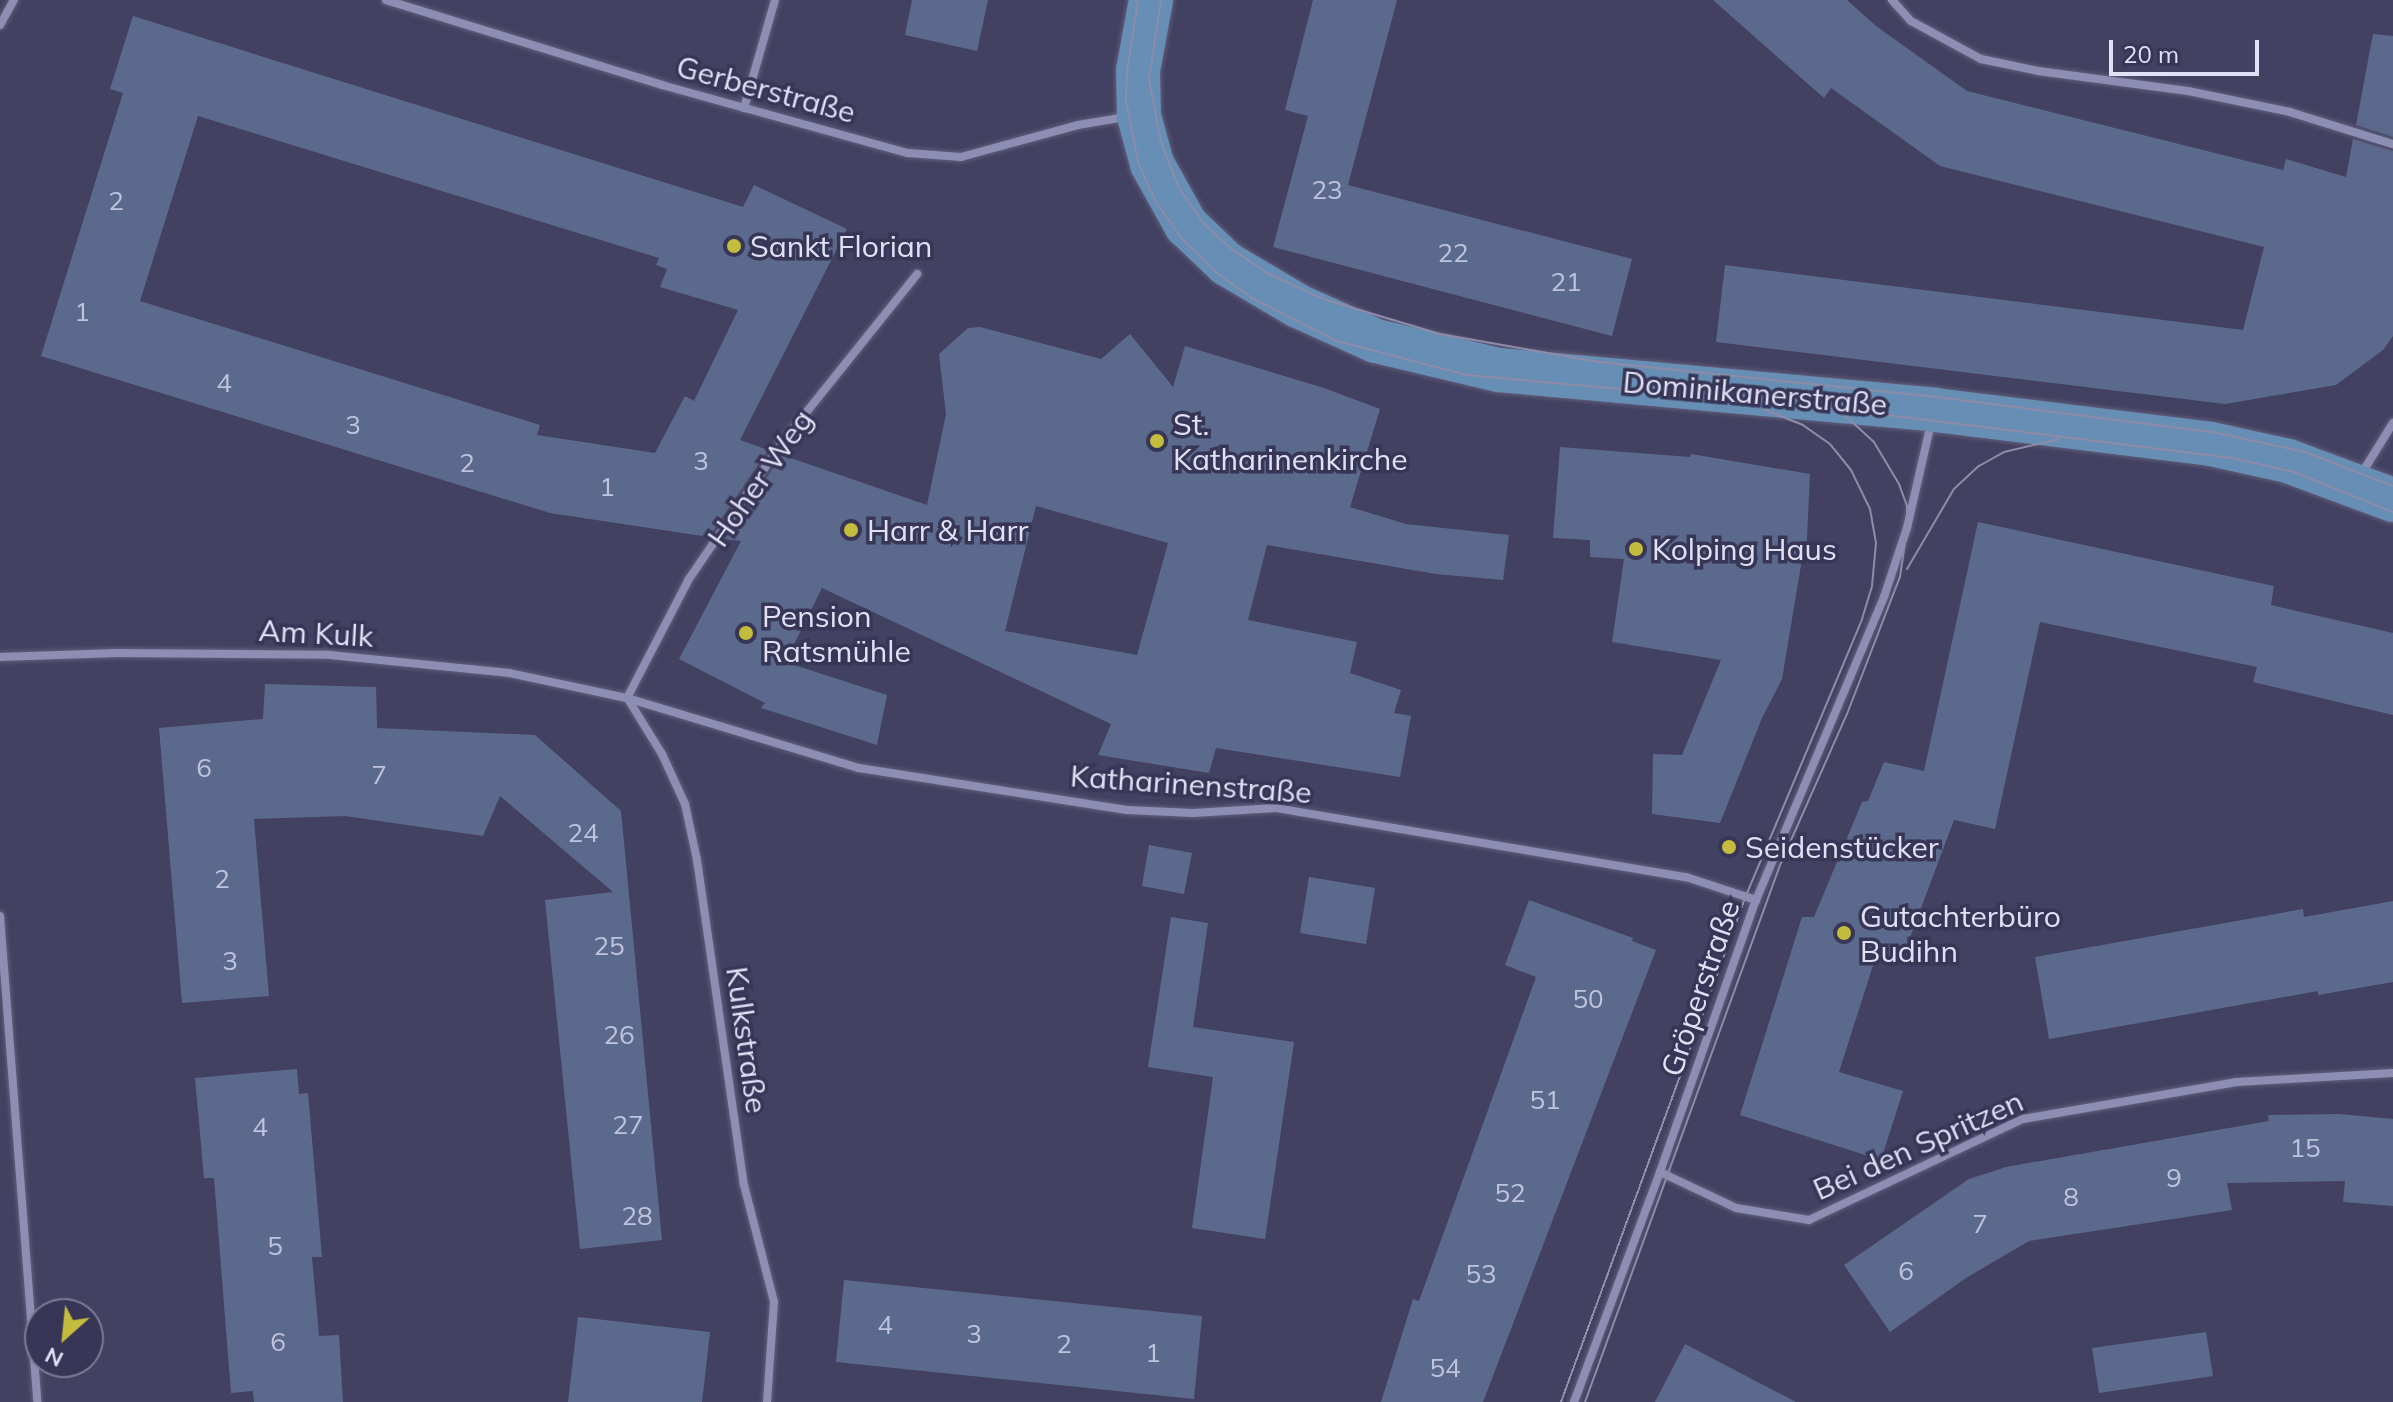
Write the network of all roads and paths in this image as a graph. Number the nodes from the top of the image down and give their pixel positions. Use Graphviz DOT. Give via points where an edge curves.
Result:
graph roads {
  1 [pos="14,0"];
  2 [pos="386,0"];
  3 [pos="775,0"];
  4 [pos="1151,0"];
  5 [pos="1892,0"];
  6 [pos="0,25"];
  7 [pos="744,108"];
  8 [pos="1139,116"];
  9 [pos="2393,144"];
  10 [pos="917,274"];
  11 [pos="1935,410"];
  12 [pos="2393,423"];
  13 [pos="2374,492"];
  14 [pos="0,657"];
  15 [pos="627,698"];
  16 [pos="1756,900"];
  17 [pos="0,916"];
  18 [pos="2393,1073"];
  19 [pos="1660,1172"];
  20 [pos="37,1402"];
  21 [pos="767,1402"];
  22 [pos="1574,1402"];
  1 -- 6 [label="street"];
  2 -- 7 [label="street, Gerberstraße"];
  3 -- 7 [label="street"];
  4 -- 8 [label="street" via="1138,71"];
  5 -- 9 [label="street" via="1911,21 1981,59 2247,103"];
  7 -- 8 [label="street, Gerberstraße" via="908,153 953,158 1078,125"];
  8 -- 11 [label="street, Dominikanerstraße" via="1152,164 1186,225 1227,264 1298,306 1376,341 1499,370"];
  10 -- 15 [label="street, Hoher Weg" via="781,444 689,579"];
  11 -- 13 [label="street, Dominikanerstraße" via="2211,444 2288,461"];
  11 -- 16 [label="street, Gröperstraße" via="1907,528 1884,597"];
  12 -- 13 [label="street"];
  14 -- 15 [label="street, Am Kulk" via="330,655 509,673"];
  15 -- 16 [label="street, Katharinenstraße" via="859,768 1127,810 1276,808 1686,877"];
  15 -- 21 [label="street, Kulkstraße" via="685,804 697,860 744,1185 774,1302"];
  16 -- 19 [label="street, Gröperstraße"];
  17 -- 20 [label="street"];
  18 -- 19 [label="street, Bei den Spritzen" via="2237,1082 2023,1119 1809,1220 1736,1208"];
  19 -- 22 [label="street, Gröperstraße"];
}
